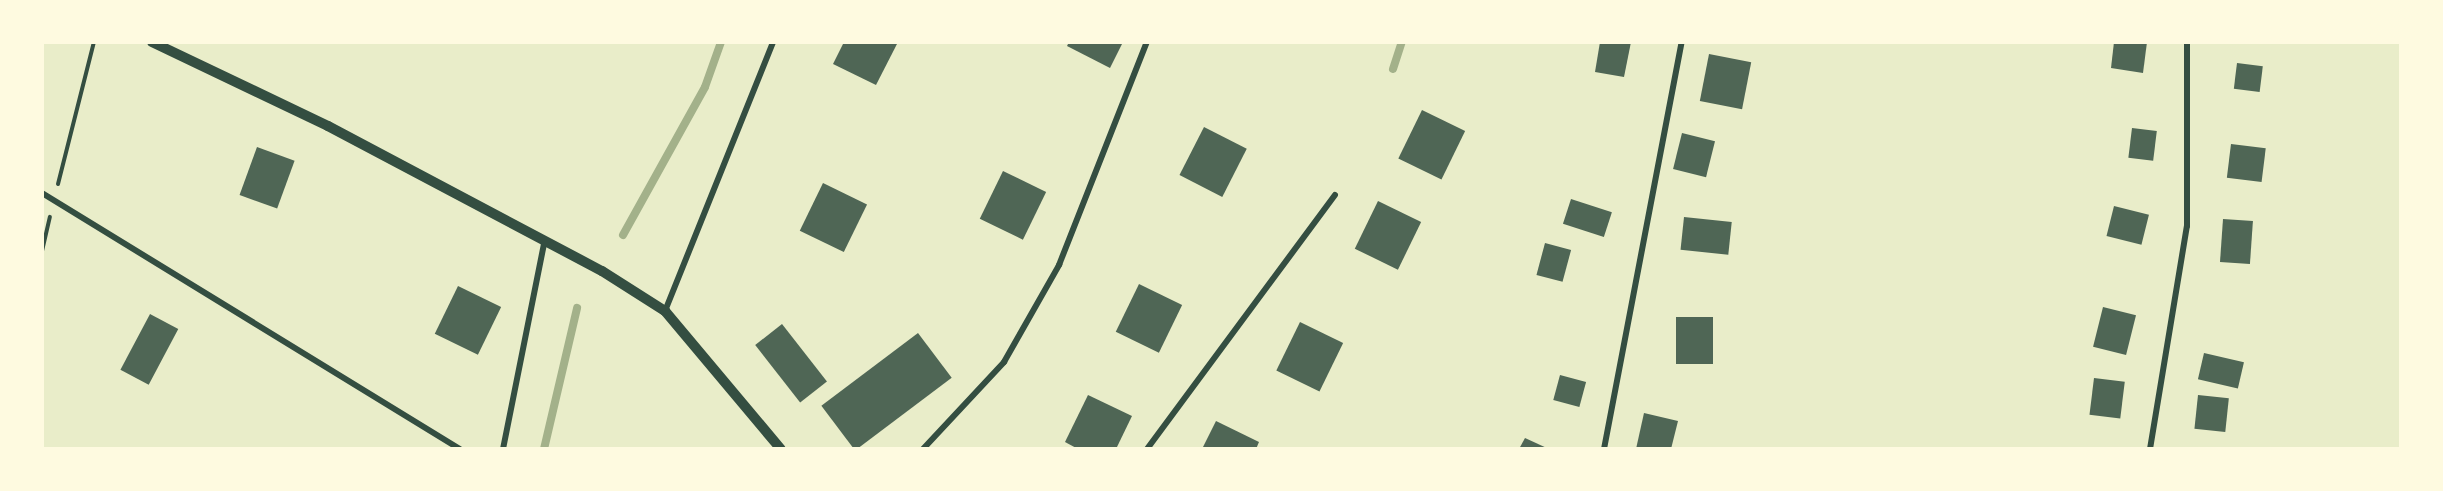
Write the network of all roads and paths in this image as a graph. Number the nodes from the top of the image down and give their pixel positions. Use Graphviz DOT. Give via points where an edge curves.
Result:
graph roads {
  1 [pos="94,42"];
  2 [pos="152,42"];
  3 [pos="773,42"];
  4 [pos="1147,42"];
  5 [pos="1682,42"];
  6 [pos="2187,42"];
  7 [pos="42,193"];
  8 [pos="1335,195"];
  9 [pos="54,199"];
  10 [pos="544,244"];
  11 [pos="42,251"];
  12 [pos="665,311"];
  13 [pos="460,449"];
  14 [pos="503,449"];
  15 [pos="781,449"];
  16 [pos="923,449"];
  17 [pos="1147,449"];
  18 [pos="1604,449"];
  19 [pos="2150,449"];
  1 -- 9 [label="path"];
  2 -- 10 [label="street" via="328,126"];
  3 -- 12 [label="street"];
  4 -- 16 [label="street" via="1117,130 1059,265 1004,362"];
  5 -- 18 [label="street"];
  6 -- 19 [label="street" via="2187,226"];
  7 -- 9 [label="street"];
  8 -- 17 [label="street"];
  9 -- 11 [label="path"];
  9 -- 13 [label="street"];
  10 -- 12 [label="street" via="602,271"];
  10 -- 14 [label="street"];
  12 -- 15 [label="street"];
}
